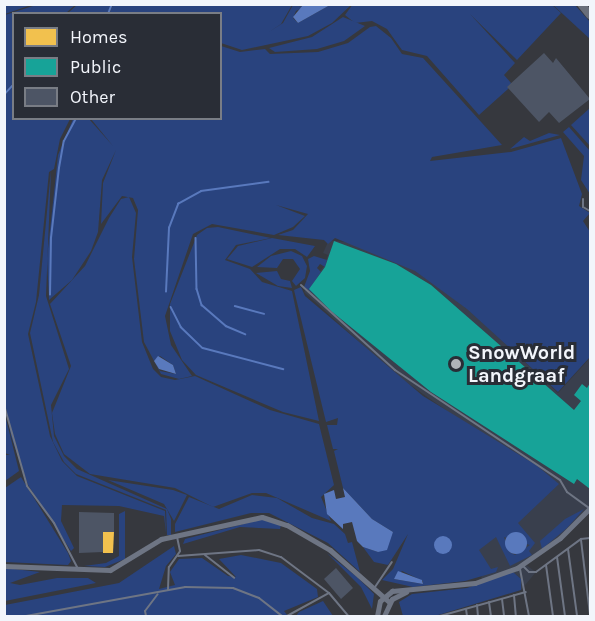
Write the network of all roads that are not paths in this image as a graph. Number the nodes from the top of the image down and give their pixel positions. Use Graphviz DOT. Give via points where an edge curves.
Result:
graph roads {
  1 [pos="581,4"];
  2 [pos="591,15"];
  3 [pos="583,200"];
  4 [pos="591,211"];
  5 [pos="301,285"];
  6 [pos="4,405"];
  7 [pos="590,508"];
  8 [pos="177,537"];
  9 [pos="591,537"];
  10 [pos="581,539"];
  11 [pos="568,549"];
  12 [pos="205,555"];
  13 [pos="178,556"];
  14 [pos="557,557"];
  15 [pos="392,562"];
  16 [pos="546,565"];
  17 [pos="4,566"];
  18 [pos="519,566"];
  19 [pos="78,569"];
  20 [pos="234,578"];
  21 [pos="374,588"];
  22 [pos="168,591"];
  23 [pos="410,591"];
  24 [pos="158,592"];
  25 [pos="526,592"];
  26 [pos="329,593"];
  27 [pos="514,595"];
  28 [pos="383,597"];
  29 [pos="502,599"];
  30 [pos="389,602"];
  31 [pos="489,602"];
  32 [pos="477,605"];
  33 [pos="466,609"];
  34 [pos="454,614"];
  35 [pos="590,615"];
  36 [pos="26,616"];
  37 [pos="146,616"];
  38 [pos="282,616"];
  39 [pos="287,616"];
  40 [pos="348,616"];
  41 [pos="377,616"];
  42 [pos="384,616"];
  43 [pos="442,616"];
  44 [pos="467,616"];
  45 [pos="478,616"];
  46 [pos="491,616"];
  47 [pos="504,616"];
  48 [pos="516,616"];
  49 [pos="529,616"];
  50 [pos="553,616"];
  51 [pos="565,616"];
  52 [pos="577,616"];
  1 -- 2 [label="street"];
  3 -- 4 [label="lane" via="583,207"];
  5 -- 7 [label="lane" via="394,370 551,473"];
  6 -- 19 [label="lane" via="27,486 54,523"];
  7 -- 18 [label="street" via="560,538"];
  8 -- 13 [label="lane"];
  8 -- 19 [label="street" via="155,542 110,570"];
  8 -- 21 [label="street" via="219,529 253,516 271,518 330,550"];
  9 -- 10 [label="lane"];
  10 -- 11 [label="lane"];
  10 -- 35 [label="lane"];
  11 -- 14 [label="lane"];
  11 -- 52 [label="lane"];
  12 -- 13 [label="lane"];
  12 -- 20 [label="lane"];
  12 -- 26 [label="lane" via="259,550 281,557"];
  13 -- 22 [label="lane" via="168,567"];
  14 -- 16 [label="lane"];
  14 -- 51 [label="lane"];
  15 -- 21 [label="lane"];
  16 -- 18 [label="lane" via="531,573"];
  16 -- 50 [label="lane"];
  17 -- 19 [label="street"];
  18 -- 23 [label="street" via="475,583"];
  18 -- 25 [label="lane"];
  21 -- 28 [label="street"];
  22 -- 24 [label="lane"];
  22 -- 38 [label="lane" via="233,588 259,598"];
  23 -- 28 [label="street" via="398,589"];
  23 -- 30 [label="street"];
  24 -- 36 [label="lane"];
  24 -- 37 [label="lane" via="145,611"];
  25 -- 27 [label="lane"];
  25 -- 49 [label="lane"];
  26 -- 39 [label="lane"];
  26 -- 40 [label="lane"];
  27 -- 29 [label="lane"];
  27 -- 48 [label="lane"];
  28 -- 30 [label="street"];
  28 -- 41 [label="street"];
  29 -- 31 [label="lane"];
  29 -- 47 [label="lane"];
  30 -- 42 [label="street"];
  31 -- 32 [label="lane"];
  31 -- 46 [label="lane"];
  32 -- 33 [label="lane"];
  32 -- 45 [label="lane"];
  33 -- 34 [label="lane"];
  33 -- 44 [label="lane"];
  34 -- 43 [label="lane"];
}
